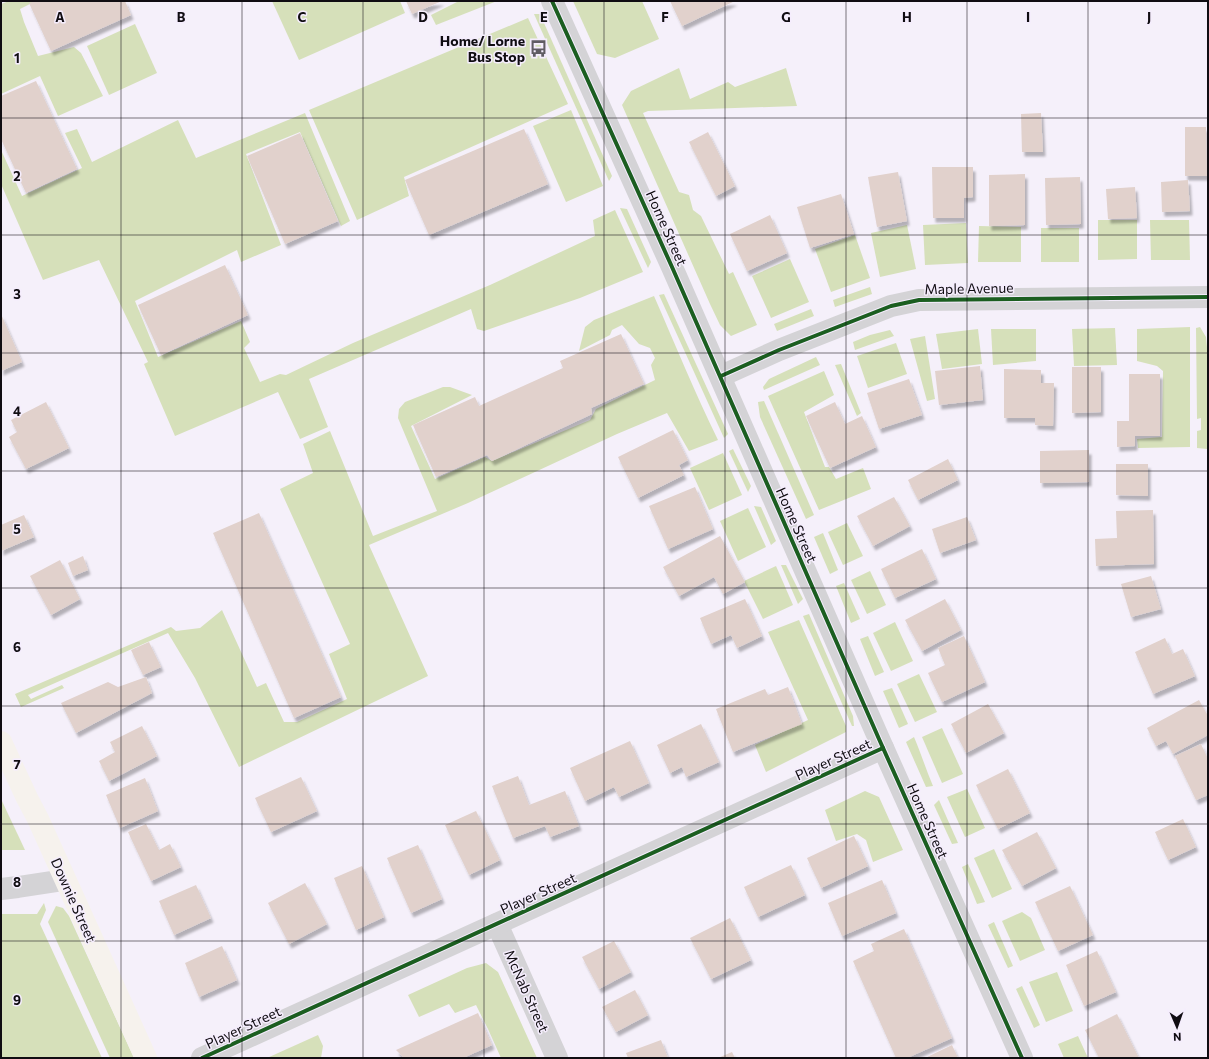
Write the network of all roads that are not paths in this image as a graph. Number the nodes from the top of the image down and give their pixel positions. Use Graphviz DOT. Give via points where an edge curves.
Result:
graph roads {
  1 [pos="552,1"];
  2 [pos="1208,297"];
  3 [pos="721,376"];
  4 [pos="1,742"];
  5 [pos="883,748"];
  6 [pos="64,880"];
  7 [pos="1,889"];
  8 [pos="497,924"];
  9 [pos="146,1058"];
  10 [pos="202,1058"];
  11 [pos="557,1058"];
  12 [pos="1022,1058"];
  1 -- 3 [label="street, Home Street"];
  2 -- 3 [label="street, Maple Avenue" via="919,300 896,304"];
  3 -- 5 [label="street, Home Street"];
  4 -- 6 [label="main road, Downie Street"];
  5 -- 8 [label="street, Player Street"];
  5 -- 12 [label="street, Home Street"];
  6 -- 7 [label="street"];
  6 -- 9 [label="main road, Downie Street"];
  8 -- 10 [label="street, Player Street"];
  8 -- 11 [label="street, McNab Street"];
}
